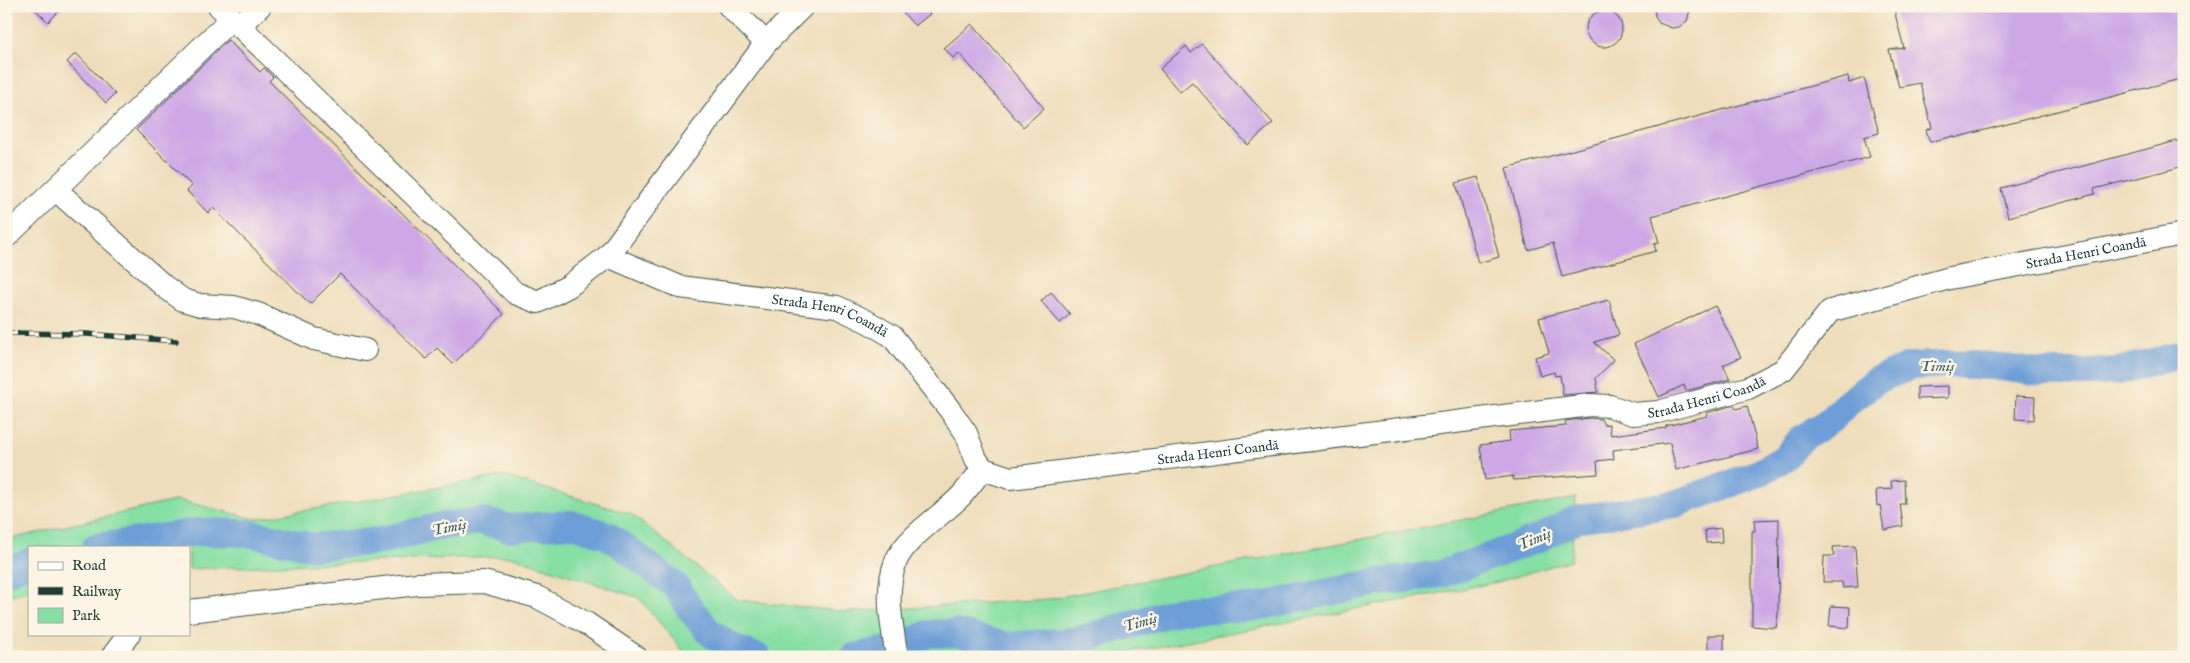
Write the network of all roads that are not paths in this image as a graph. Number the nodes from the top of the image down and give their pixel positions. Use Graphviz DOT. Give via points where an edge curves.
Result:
graph roads {
  1 [pos="260,6"];
  2 [pos="729,6"];
  3 [pos="803,6"];
  4 [pos="230,17"];
  5 [pos="766,43"];
  6 [pos="56,190"];
  7 [pos="2184,234"];
  8 [pos="6,237"];
  9 [pos="608,256"];
  10 [pos="365,350"];
  11 [pos="984,469"];
  12 [pos="190,611"];
  13 [pos="128,636"];
  14 [pos="112,657"];
  15 [pos="636,657"];
  16 [pos="897,657"];
  1 -- 4 [label="street"];
  2 -- 5 [label="street"];
  3 -- 5 [label="street"];
  4 -- 6 [label="street"];
  4 -- 9 [label="street" via="515,293 538,302 569,286"];
  5 -- 9 [label="street"];
  6 -- 8 [label="street"];
  6 -- 10 [label="street" via="183,300 200,305 234,307 314,339"];
  7 -- 11 [label="street, Strada Henri Coandă" via="1950,278 1830,312 1783,370 1748,388 1658,412 1632,414 1610,406 1590,405 1010,478"];
  9 -- 11 [label="street, Strada Henri Coandă" via="680,287 837,307 868,322 892,336 966,433 976,459"];
  11 -- 16 [label="street" via="961,496 913,538 897,561 890,613"];
  12 -- 15 [label="street" via="417,584 484,582 537,597 586,623"];
  13 -- 14 [label="street"];
}
